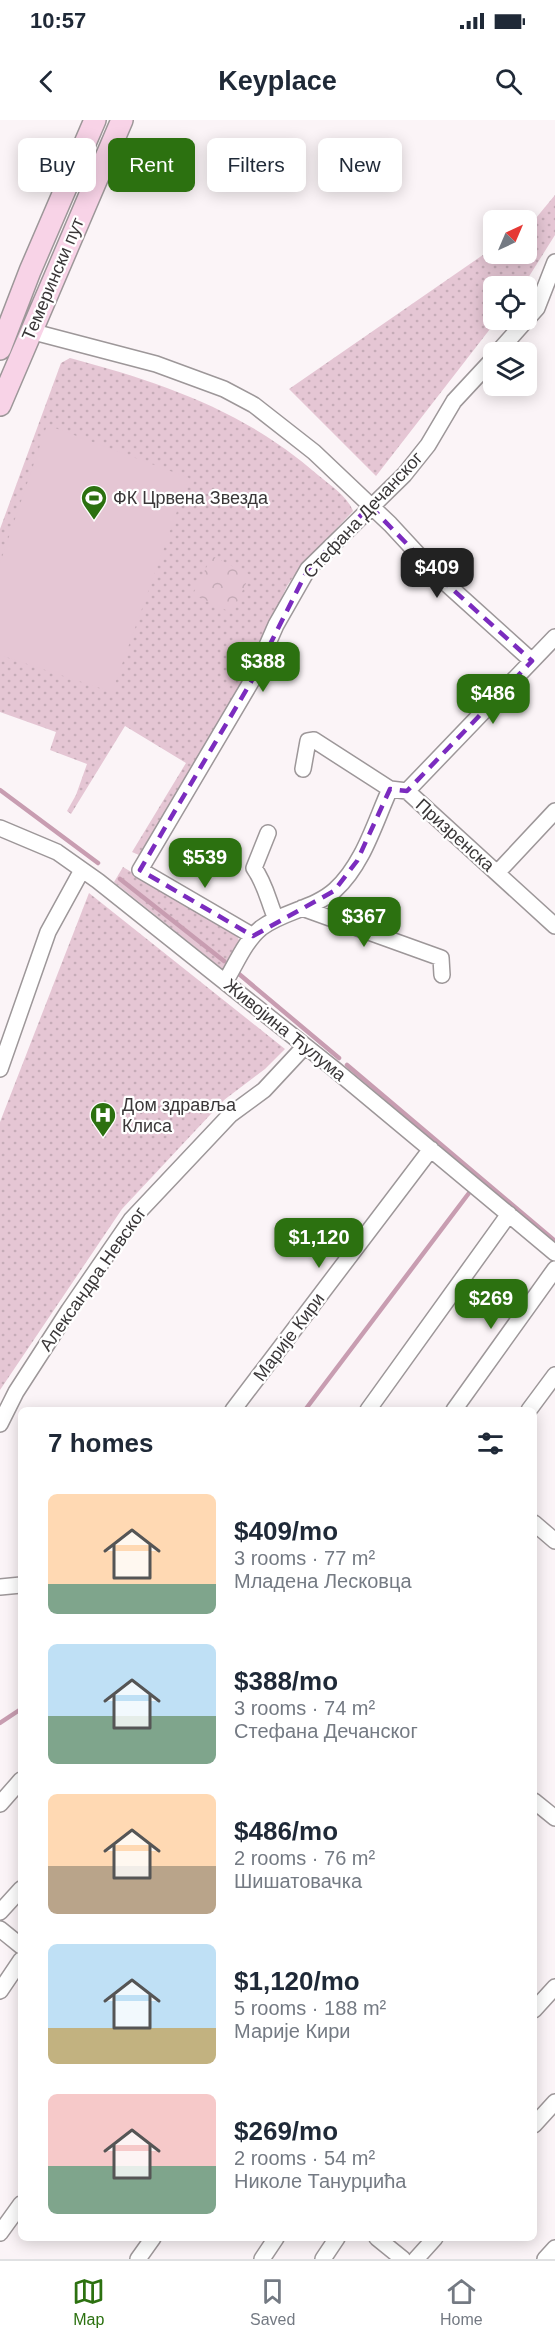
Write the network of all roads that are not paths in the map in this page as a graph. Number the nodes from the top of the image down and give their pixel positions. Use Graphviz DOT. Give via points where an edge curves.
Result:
graph roads {
  1 [pos="95,120"];
  2 [pos="122,120"];
  3 [pos="555,262"];
  4 [pos="4,323"];
  5 [pos="30,331"];
  6 [pos="507,342"];
  7 [pos="0,349"];
  8 [pos="483,370"];
  9 [pos="0,405"];
  10 [pos="370,506"];
  11 [pos="555,637"];
  12 [pos="532,661"];
  13 [pos="303,769"];
  14 [pos="390,789"];
  15 [pos="407,791"];
  16 [pos="555,811"];
  17 [pos="0,828"];
  18 [pos="268,833"];
  19 [pos="82,870"];
  20 [pos="497,873"];
  21 [pos="302,908"];
  22 [pos="276,919"];
  23 [pos="555,926"];
  24 [pos="253,936"];
  25 [pos="442,975"];
  26 [pos="225,982"];
  27 [pos="305,1046"];
  28 [pos="0,1069"];
  29 [pos="431,1149"];
  30 [pos="509,1214"];
  31 [pos="555,1253"];
  32 [pos="555,1269"];
  33 [pos="555,1375"];
  34 [pos="235,1407"];
  35 [pos="370,1407"];
  36 [pos="456,1407"];
  37 [pos="531,1407"];
  38 [pos="0,1424"];
  39 [pos="537,1526"];
  40 [pos="555,1541"];
  41 [pos="18,1585"];
  42 [pos="0,1587"];
  43 [pos="18,1783"];
  44 [pos="537,1803"];
  45 [pos="0,1804"];
  46 [pos="555,1818"];
  47 [pos="18,1892"];
  48 [pos="0,1912"];
  49 [pos="0,1929"];
  50 [pos="18,1944"];
  51 [pos="18,1964"];
  52 [pos="555,1986"];
  53 [pos="0,1990"];
  54 [pos="537,2007"];
  55 [pos="555,2102"];
  56 [pos="537,2123"];
  57 [pos="18,2208"];
  58 [pos="0,2233"];
  59 [pos="151,2241"];
  60 [pos="274,2241"];
  61 [pos="335,2241"];
  62 [pos="381,2241"];
  63 [pos="432,2241"];
  64 [pos="555,2248"];
  65 [pos="138,2259"];
  66 [pos="262,2259"];
  67 [pos="323,2259"];
  68 [pos="403,2259"];
  69 [pos="416,2259"];
  70 [pos="545,2259"];
  1 -- 4 [label="main road, Темерински пут"];
  2 -- 5 [label="main road, Темерински пут"];
  3 -- 6 [label="street" via="537,308"];
  4 -- 5 [label="main road"];
  4 -- 7 [label="main road, Темерински пут"];
  5 -- 9 [label="main road, Темерински пут"];
  5 -- 10 [label="street" via="156,364 224,389 280,423"];
  8 -- 10 [label="street, Стефана Дечанског" via="454,400 428,445 404,475"];
  10 -- 12 [label="street" via="440,578"];
  10 -- 24 [label="street, Стефана Дечанског" via="308,569 251,682 140,870"];
  11 -- 12 [label="street"];
  12 -- 15 [label="street"];
  13 -- 14 [label="street, Призренска" via="308,741 314,740"];
  14 -- 15 [label="street, Призренска"];
  14 -- 21 [label="street" via="351,872 324,899"];
  15 -- 20 [label="street, Призренска"];
  16 -- 20 [label="street"];
  17 -- 19 [label="street, Живојина Ћулума" via="57,852"];
  18 -- 22 [label="street" via="254,868 267,888"];
  19 -- 26 [label="street, Живојина Ћулума"];
  19 -- 28 [label="street" via="48,932"];
  20 -- 23 [label="street, Призренска"];
  21 -- 22 [label="street"];
  21 -- 25 [label="street" via="441,958"];
  22 -- 24 [label="street"];
  24 -- 26 [label="street"];
  26 -- 27 [label="street, Живојина Ћулума"];
  27 -- 29 [label="street, Живојина Ћулума"];
  27 -- 38 [label="street, Александра Невског" via="264,1090 230,1115 130,1220 16,1392"];
  29 -- 30 [label="street, Живојина Ћулума"];
  29 -- 34 [label="street, Марије Кири"];
  30 -- 31 [label="street, Живојина Ћулума"];
  30 -- 35 [label="street"];
  32 -- 36 [label="street"];
  33 -- 37 [label="street"];
  39 -- 40 [label="street"];
  41 -- 42 [label="street"];
  43 -- 45 [label="street"];
  44 -- 46 [label="street"];
  47 -- 48 [label="street"];
  49 -- 50 [label="street"];
  51 -- 53 [label="street"];
  52 -- 54 [label="street"];
  55 -- 56 [label="street"];
  57 -- 58 [label="street"];
  59 -- 65 [label="street"];
  60 -- 66 [label="street"];
  61 -- 67 [label="street"];
  62 -- 68 [label="street"];
  63 -- 69 [label="street"];
  64 -- 70 [label="street"];
}
